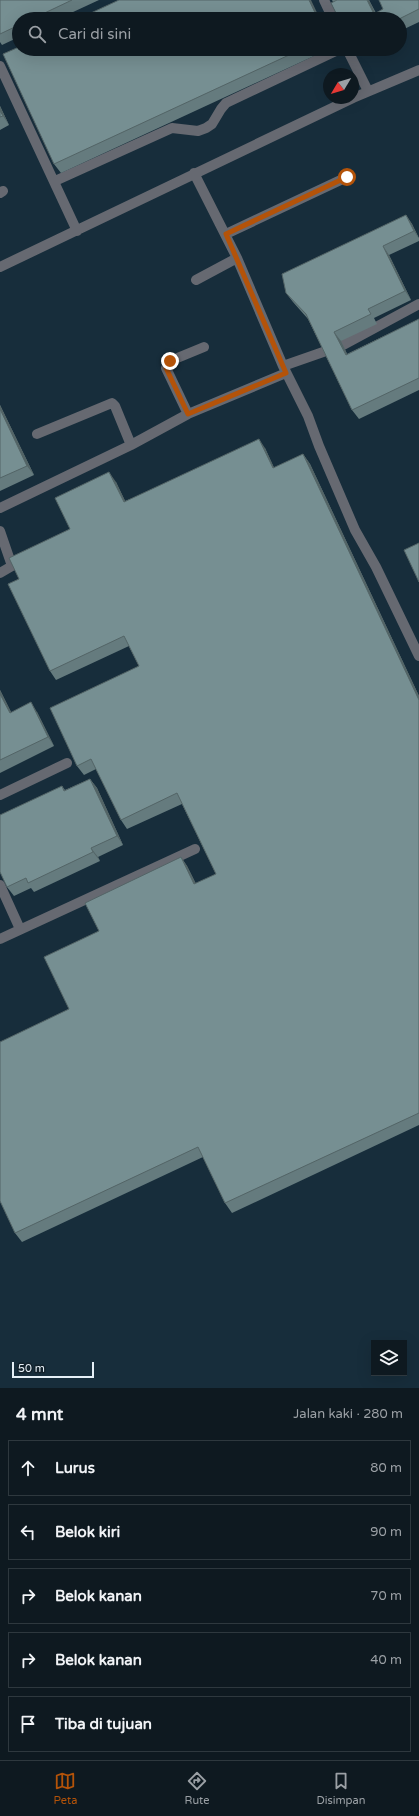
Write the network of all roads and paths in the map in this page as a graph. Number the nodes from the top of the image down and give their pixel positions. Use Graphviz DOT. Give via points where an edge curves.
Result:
graph roads {
  1 [pos="324,0"];
  2 [pos="330,12"];
  3 [pos="325,56"];
  4 [pos="350,56"];
  5 [pos="2,62"];
  6 [pos="419,70"];
  7 [pos="368,91"];
  8 [pos="359,95"];
  9 [pos="340,104"];
  10 [pos="194,174"];
  11 [pos="347,177"];
  12 [pos="55,181"];
  13 [pos="77,231"];
  14 [pos="226,234"];
  15 [pos="237,258"];
  16 [pos="0,267"];
  17 [pos="196,280"];
  18 [pos="419,304"];
  19 [pos="343,345"];
  20 [pos="204,347"];
  21 [pos="326,351"];
  22 [pos="285,370"];
  23 [pos="188,414"];
  24 [pos="37,434"];
  25 [pos="131,445"];
  26 [pos="0,508"];
  27 [pos="0,531"];
  28 [pos="0,573"];
  29 [pos="419,656"];
  30 [pos="67,763"];
  31 [pos="0,794"];
  32 [pos="195,849"];
  33 [pos="0,885"];
  34 [pos="20,929"];
  35 [pos="0,939"];
  1 -- 2 [label="street"];
  3 -- 12 [label="street" via="226,103 212,124 206,128 198,131 172,128"];
  4 -- 7 [label="street"];
  5 -- 12 [label="street"];
  6 -- 7 [label="street"];
  7 -- 8 [label="street"];
  9 -- 10 [label="street"];
  10 -- 13 [label="street"];
  10 -- 14 [label="street"];
  11 -- 14 [label="street"];
  12 -- 13 [label="street"];
  13 -- 16 [label="street"];
  14 -- 15 [label="street"];
  15 -- 17 [label="street"];
  15 -- 22 [label="street"];
  18 -- 19 [label="street"];
  20 -- 23 [label="street" via="170,361 166,368"];
  21 -- 22 [label="street"];
  22 -- 23 [label="street"];
  22 -- 29 [label="street" via="308,416 355,530"];
  23 -- 25 [label="street"];
  24 -- 25 [label="street" via="112,403 116,406"];
  25 -- 26 [label="street"];
  27 -- 28 [label="street" via="12,566"];
  30 -- 31 [label="street"];
  32 -- 34 [label="street"];
  33 -- 34 [label="street"];
  34 -- 35 [label="street"];
}
